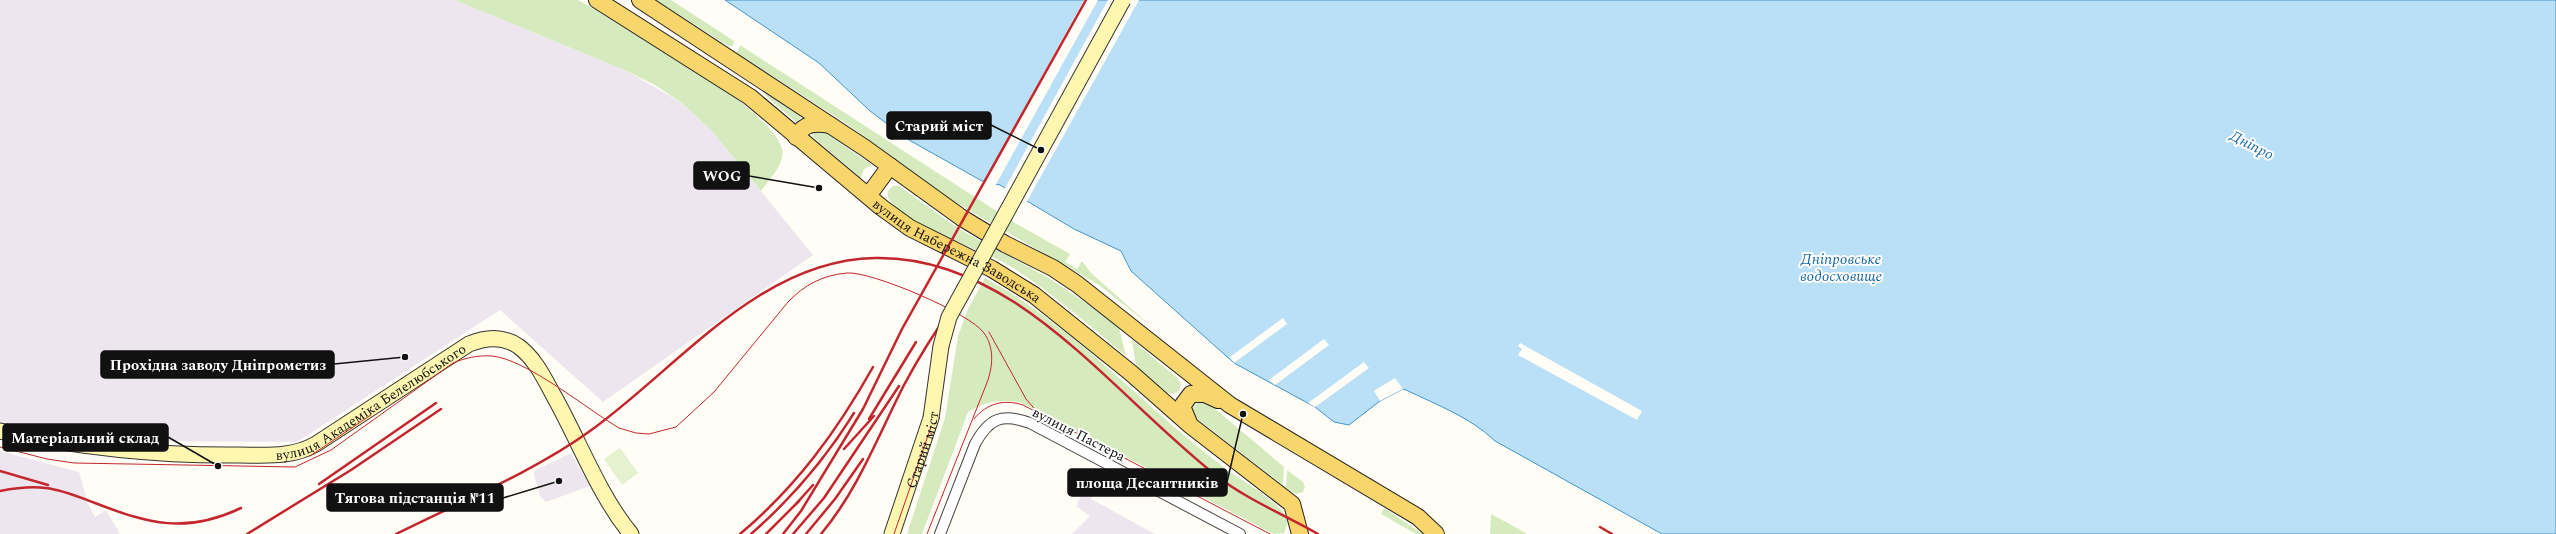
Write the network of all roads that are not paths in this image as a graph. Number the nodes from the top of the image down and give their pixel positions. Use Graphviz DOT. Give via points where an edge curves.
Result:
graph roads {
  1 [pos="597,0"];
  2 [pos="640,0"];
  3 [pos="1124,0"];
  4 [pos="831,125"];
  5 [pos="796,137"];
  6 [pos="890,166"];
  7 [pos="868,196"];
  8 [pos="1230,405"];
  9 [pos="1191,426"];
  10 [pos="0,431"];
  11 [pos="1299,531"];
  12 [pos="631,534"];
  13 [pos="892,534"];
  14 [pos="940,534"];
  15 [pos="1240,534"];
  16 [pos="1436,534"];
  1 -- 5 [label="main road, вулиця Набережна Заводська" via="750,97"];
  2 -- 4 [label="main road"];
  3 -- 13 [label="street, Старий міст, bridge" via="950,317 941,346 931,418"];
  4 -- 5 [label="main road" via="810,124"];
  4 -- 6 [label="main road"];
  5 -- 7 [label="main road, вулиця Набережна Заводська"];
  6 -- 7 [label="main road"];
  6 -- 8 [label="main road" via="962,218 1077,284"];
  7 -- 9 [label="main road, вулиця Набережна Заводська" via="910,228 992,269 1034,295 1131,373"];
  8 -- 9 [label="main road" via="1205,394 1191,394 1182,406"];
  8 -- 16 [label="main road" via="1418,517"];
  9 -- 11 [label="main road, вулиця Набережна Заводська" via="1292,504"];
  10 -- 12 [label="street, вулиця Академіка Белелюбського" via="56,442 190,455 290,454 316,444 469,344 479,340 500,339 518,347 540,371 616,514"];
  14 -- 15 [label="street, вулиця Пастера" via="982,432 991,423 1002,418 1015,418 1030,423"];
}
